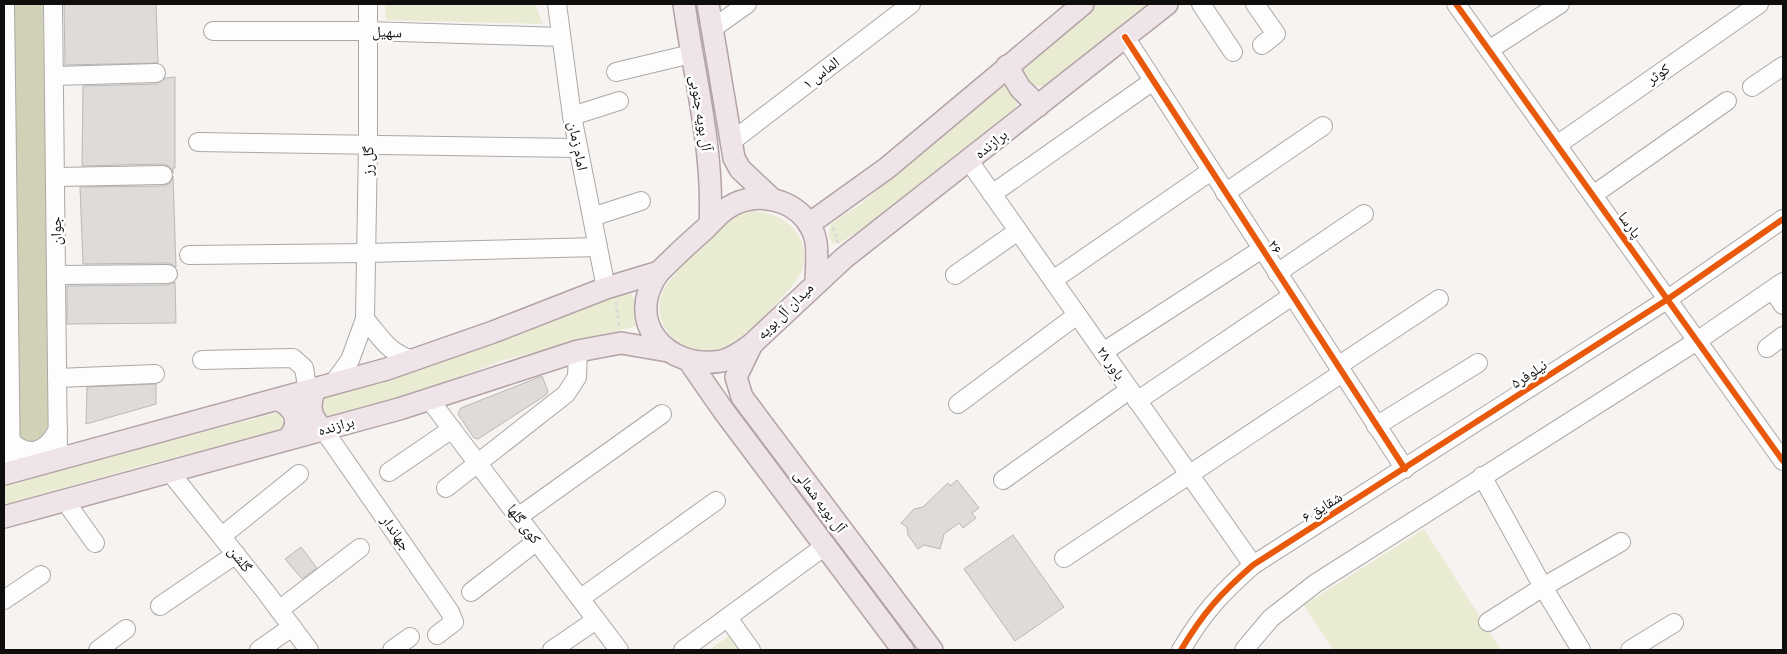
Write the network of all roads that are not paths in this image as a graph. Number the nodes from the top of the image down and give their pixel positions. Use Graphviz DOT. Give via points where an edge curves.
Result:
graph roads {
  1 [pos="53,4"];
  2 [pos="368,4"];
  3 [pos="556,4"];
  4 [pos="684,4"];
  5 [pos="708,4"];
  6 [pos="747,4"];
  7 [pos="911,4"];
  8 [pos="1083,4"];
  9 [pos="1167,4"];
  10 [pos="1201,4"];
  11 [pos="1255,4"];
  12 [pos="1456,4"];
  13 [pos="1560,4"];
  14 [pos="1759,4"];
  15 [pos="4,12"];
  16 [pos="712,29"];
  17 [pos="213,31"];
  18 [pos="368,31"];
  19 [pos="4,37"];
  20 [pos="561,37"];
  21 [pos="1125,37"];
  22 [pos="1262,45"];
  23 [pos="1489,50"];
  24 [pos="1233,52"];
  25 [pos="691,54"];
  26 [pos="1007,66"];
  27 [pos="1783,66"];
  28 [pos="156,72"];
  29 [pos="616,72"];
  30 [pos="55,76"];
  31 [pos="1153,82"];
  32 [pos="1752,87"];
  33 [pos="619,101"];
  34 [pos="1727,102"];
  35 [pos="1038,106"];
  36 [pos="572,116"];
  37 [pos="1323,126"];
  38 [pos="198,142"];
  39 [pos="731,142"];
  40 [pos="368,144"];
  41 [pos="1557,145"];
  42 [pos="578,148"];
  43 [pos="969,161"];
  44 [pos="1211,171"];
  45 [pos="163,175"];
  46 [pos="56,177"];
  47 [pos="1225,193"];
  48 [pos="992,194"];
  49 [pos="1593,195"];
  50 [pos="772,199"];
  51 [pos="641,200"];
  52 [pos="1364,214"];
  53 [pos="592,217"];
  54 [pos="1783,219"];
  55 [pos="710,223"];
  56 [pos="809,224"];
  57 [pos="1018,231"];
  58 [pos="598,247"];
  59 [pos="1262,248"];
  60 [pos="366,253"];
  61 [pos="189,255"];
  62 [pos="658,272"];
  63 [pos="1277,273"];
  64 [pos="168,274"];
  65 [pos="57,275"];
  66 [pos="955,275"];
  67 [pos="1052,280"];
  68 [pos="816,284"];
  69 [pos="1778,286"];
  70 [pos="610,287"];
  71 [pos="1292,296"];
  72 [pos="1439,299"];
  73 [pos="1668,299"];
  74 [pos="1783,304"];
  75 [pos="1077,315"];
  76 [pos="365,319"];
  77 [pos="1783,336"];
  78 [pos="1698,341"];
  79 [pos="752,344"];
  80 [pos="1767,348"];
  81 [pos="578,351"];
  82 [pos="668,351"];
  83 [pos="1103,352"];
  84 [pos="202,360"];
  85 [pos="412,360"];
  86 [pos="689,361"];
  87 [pos="1478,363"];
  88 [pos="1340,369"];
  89 [pos="155,374"];
  90 [pos="58,378"];
  91 [pos="318,389"];
  92 [pos="1133,395"];
  93 [pos="279,400"];
  94 [pos="429,400"];
  95 [pos="958,404"];
  96 [pos="662,414"];
  97 [pos="1376,426"];
  98 [pos="58,429"];
  99 [pos="323,429"];
  100 [pos="452,429"];
  101 [pos="288,439"];
  102 [pos="11,440"];
  103 [pos="1780,450"];
  104 [pos="58,459"];
  105 [pos="478,463"];
  106 [pos="1405,469"];
  107 [pos="169,471"];
  108 [pos="389,472"];
  109 [pos="7,473"];
  110 [pos="299,474"];
  111 [pos="1189,474"];
  112 [pos="1482,476"];
  113 [pos="1002,480"];
  114 [pos="446,488"];
  115 [pos="716,500"];
  116 [pos="65,501"];
  117 [pos="518,516"];
  118 [pos="4,517"];
  119 [pos="222,536"];
  120 [pos="537,541"];
  121 [pos="1621,542"];
  122 [pos="95,543"];
  123 [pos="825,546"];
  124 [pos="360,548"];
  125 [pos="236,554"];
  126 [pos="1064,558"];
  127 [pos="1253,565"];
  128 [pos="41,575"];
  129 [pos="1543,587"];
  130 [pos="470,592"];
  131 [pos="581,598"];
  132 [pos="4,600"];
  133 [pos="160,606"];
  134 [pos="280,610"];
  135 [pos="728,618"];
  136 [pos="596,620"];
  137 [pos="1488,622"];
  138 [pos="1674,623"];
  139 [pos="292,627"];
  140 [pos="126,629"];
  141 [pos="437,634"];
  142 [pos="410,637"];
  143 [pos="98,650"];
  144 [pos="259,650"];
  145 [pos="309,650"];
  146 [pos="392,650"];
  147 [pos="552,650"];
  148 [pos="619,650"];
  149 [pos="683,650"];
  150 [pos="751,650"];
  151 [pos="903,650"];
  152 [pos="932,650"];
  153 [pos="1181,650"];
  154 [pos="1244,650"];
  155 [pos="1581,650"];
  156 [pos="1630,650"];
  1 -- 30 [label="street, جوان"];
  2 -- 18 [label="street, گل رز"];
  3 -- 20 [label="street, امام زمان"];
  4 -- 25 [label="main road, آل بویه جنوبی"];
  5 -- 16 [label="main road, آل بویه جنوبی"];
  6 -- 16 [label="street"];
  7 -- 39 [label="street, الماس ۱"];
  8 -- 26 [label="main road"];
  9 -- 21 [label="main road, برازنده"];
  10 -- 24 [label="street"];
  11 -- 22 [label="street" via="1276,34"];
  12 -- 23 [label="street, پارسا"];
  13 -- 23 [label="street"];
  14 -- 41 [label="street, کوثر"];
  15 -- 19 [label="street"];
  16 -- 39 [label="main road, آل بویه جنوبی"];
  17 -- 18 [label="street, سهیل"];
  18 -- 20 [label="street, سهیل"];
  18 -- 40 [label="street, گل رز"];
  19 -- 102 [label="street"];
  20 -- 36 [label="street, امام زمان"];
  21 -- 31 [label="street, ۲۶"];
  21 -- 35 [label="main road, برازنده"];
  23 -- 41 [label="street, پارسا"];
  25 -- 29 [label="street"];
  25 -- 55 [label="main road, آل بویه جنوبی" via="709,164"];
  26 -- 35 [label="main road" via="1020,88"];
  26 -- 56 [label="main road" via="887,168"];
  27 -- 32 [label="street"];
  28 -- 30 [label="street"];
  30 -- 46 [label="street, جوان"];
  31 -- 44 [label="street, ۲۶"];
  31 -- 48 [label="street"];
  33 -- 36 [label="street"];
  34 -- 49 [label="street"];
  35 -- 43 [label="main road, برازنده"];
  36 -- 42 [label="street, امام زمان"];
  37 -- 47 [label="street"];
  38 -- 40 [label="street"];
  39 -- 50 [label="main road, آل بویه جنوبی" via="740,169"];
  40 -- 42 [label="street"];
  40 -- 60 [label="street, گل رز"];
  41 -- 49 [label="street, پارسا"];
  42 -- 53 [label="street, امام زمان"];
  43 -- 48 [label="street, باور ۲۸"];
  43 -- 68 [label="main road, برازنده" via="844,258"];
  44 -- 47 [label="street, ۲۶"];
  44 -- 67 [label="street"];
  45 -- 46 [label="street"];
  46 -- 65 [label="street, جوان"];
  47 -- 59 [label="street, ۲۶"];
  48 -- 57 [label="street, باور ۲۸"];
  49 -- 73 [label="street, پارسا"];
  50 -- 55 [label="main road, میدان آل بویه" via="744,200 728,207"];
  50 -- 56 [label="main road, میدان آل بویه" via="797,210"];
  51 -- 53 [label="street"];
  52 -- 63 [label="street"];
  53 -- 58 [label="street, امام زمان"];
  54 -- 73 [label="street, نیلوفر۵"];
  55 -- 62 [label="main road, میدان آل بویه"];
  56 -- 68 [label="main road, میدان آل بویه" via="816,241"];
  57 -- 66 [label="street"];
  57 -- 67 [label="street, باور ۲۸"];
  58 -- 60 [label="street"];
  58 -- 70 [label="street, امام زمان"];
  59 -- 63 [label="street, ۲۶"];
  59 -- 83 [label="street"];
  60 -- 61 [label="street"];
  60 -- 76 [label="street, گل رز"];
  62 -- 70 [label="main road"];
  62 -- 82 [label="main road, میدان آل بویه" via="650,283 646,308 652,332"];
  63 -- 71 [label="street, ۲۶"];
  64 -- 65 [label="street"];
  65 -- 90 [label="street, جوان"];
  67 -- 75 [label="street, باور ۲۸"];
  68 -- 79 [label="main road, میدان آل بویه"];
  69 -- 74 [label="street"];
  69 -- 78 [label="street"];
  70 -- 85 [label="main road"];
  71 -- 88 [label="street, ۲۶"];
  71 -- 92 [label="street"];
  72 -- 88 [label="street"];
  73 -- 78 [label="street, پارسا"];
  73 -- 106 [label="street, نیلوفر۵"];
  75 -- 83 [label="street, باور ۲۸"];
  75 -- 95 [label="street"];
  76 -- 85 [label="street" via="384,344 396,354"];
  76 -- 91 [label="street, گل رز" via="350,360"];
  77 -- 80 [label="street"];
  78 -- 103 [label="street, پارسا"];
  78 -- 112 [label="street"];
  79 -- 86 [label="main road, میدان آل بویه" via="724,360"];
  79 -- 152 [label="main road, آل بویه شمالی" via="736,377 742,397"];
  81 -- 82 [label="main road, برازنده" via="621,343"];
  81 -- 94 [label="main road, برازنده"];
  81 -- 105 [label="street" via="577,377 566,394"];
  82 -- 86 [label="main road, میدان آل بویه"];
  83 -- 92 [label="street, باور ۲۸"];
  84 -- 91 [label="street" via="293,358 300,362"];
  85 -- 91 [label="main road"];
  86 -- 123 [label="main road, آل بویه شمالی"];
  87 -- 97 [label="street"];
  88 -- 97 [label="street, ۲۶"];
  88 -- 111 [label="street"];
  89 -- 90 [label="street"];
  90 -- 98 [label="street, جوان"];
  91 -- 93 [label="main road"];
  91 -- 99 [label="main road" via="310,406 312,415"];
  92 -- 111 [label="street, باور ۲۸"];
  92 -- 113 [label="street"];
  93 -- 101 [label="main road" via="288,404 297,422"];
  93 -- 104 [label="main road"];
  94 -- 99 [label="main road, برازنده"];
  94 -- 100 [label="street, کوی گلها"];
  96 -- 117 [label="street"];
  97 -- 106 [label="street, ۲۶"];
  98 -- 102 [label="street" via="53,440 32,452 18,448"];
  98 -- 104 [label="street, جوان"];
  99 -- 101 [label="main road, برازنده"];
  99 -- 141 [label="street, جهاندار" via="450,612 454,622"];
  100 -- 105 [label="street, کوی گلها"];
  100 -- 108 [label="street"];
  101 -- 107 [label="main road, برازنده"];
  102 -- 109 [label="street"];
  104 -- 109 [label="main road"];
  105 -- 114 [label="street"];
  105 -- 117 [label="street, کوی گلها"];
  106 -- 127 [label="street, شقایق ۶"];
  107 -- 116 [label="main road, برازنده"];
  107 -- 119 [label="street, گلشن"];
  110 -- 119 [label="street"];
  111 -- 126 [label="street"];
  111 -- 127 [label="street, باور ۲۸"];
  112 -- 129 [label="street"];
  112 -- 154 [label="street" via="1316,584 1271,618"];
  115 -- 131 [label="street"];
  116 -- 118 [label="main road, برازنده"];
  116 -- 122 [label="street"];
  117 -- 120 [label="street, کوی گلها"];
  119 -- 125 [label="street, گلشن"];
  120 -- 130 [label="street"];
  120 -- 131 [label="street, کوی گلها"];
  121 -- 129 [label="street"];
  123 -- 135 [label="street"];
  123 -- 151 [label="main road, آل بویه شمالی"];
  124 -- 134 [label="street"];
  125 -- 133 [label="street"];
  125 -- 134 [label="street, گلشن"];
  127 -- 153 [label="street, شقایق ۶" via="1200,617"];
  128 -- 132 [label="street"];
  129 -- 137 [label="street"];
  129 -- 155 [label="street"];
  131 -- 136 [label="street, کوی گلها"];
  134 -- 139 [label="street, گلشن"];
  135 -- 149 [label="street"];
  135 -- 150 [label="street"];
  136 -- 147 [label="street"];
  136 -- 148 [label="street, کوی گلها"];
  138 -- 156 [label="street"];
  139 -- 144 [label="street"];
  139 -- 145 [label="street, گلشن"];
  140 -- 143 [label="street"];
  142 -- 146 [label="street"];
}
